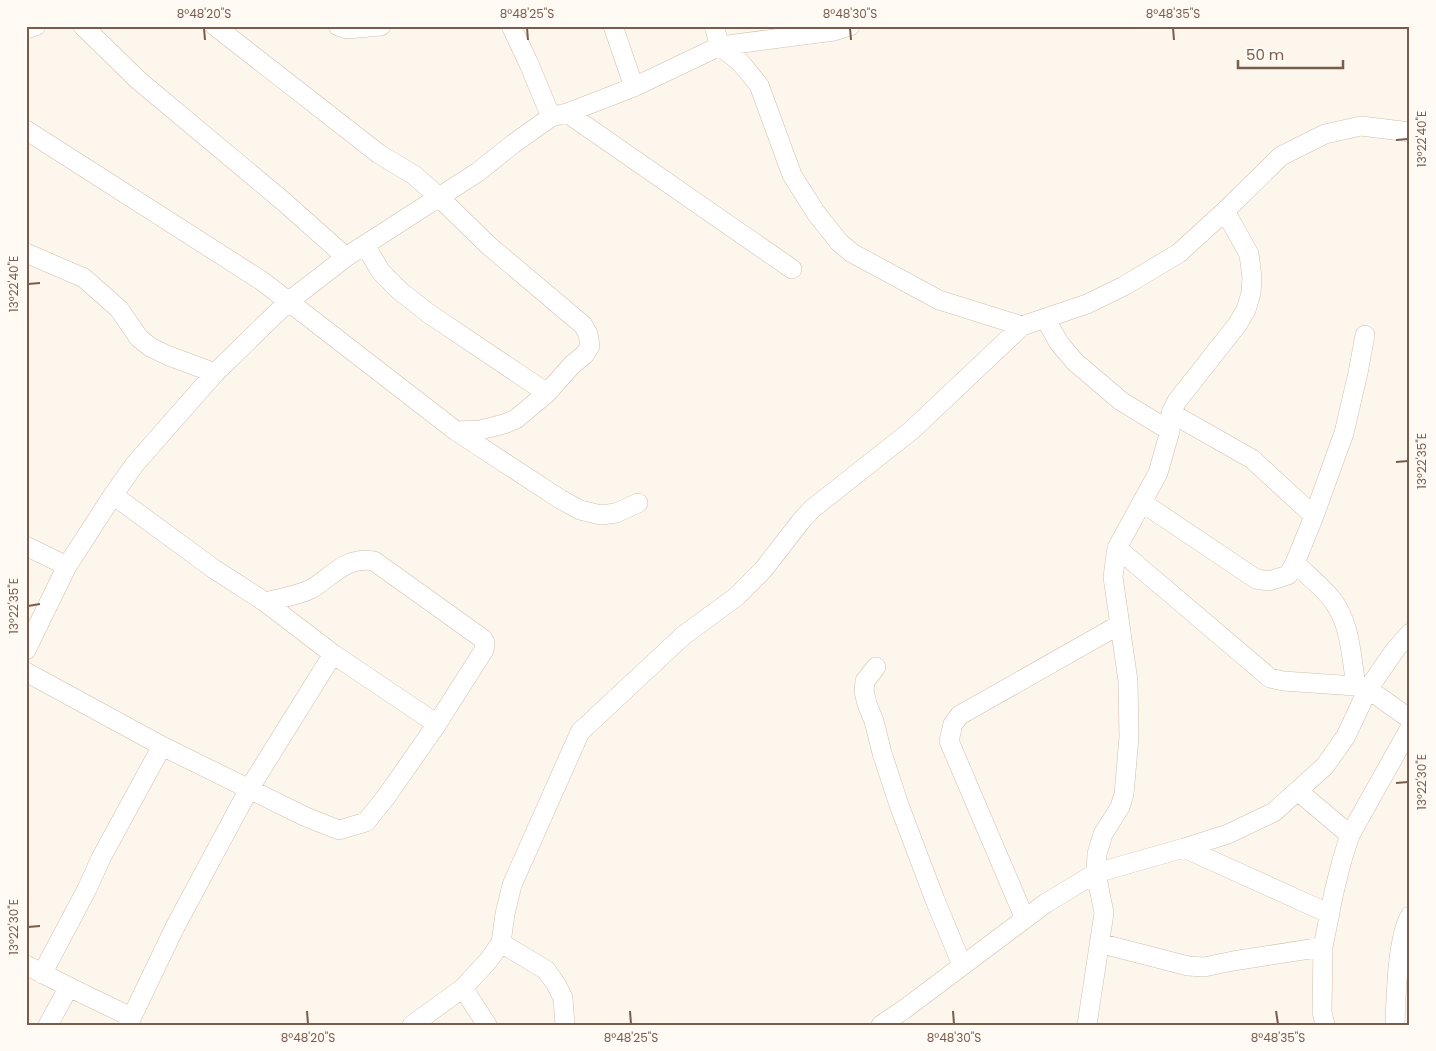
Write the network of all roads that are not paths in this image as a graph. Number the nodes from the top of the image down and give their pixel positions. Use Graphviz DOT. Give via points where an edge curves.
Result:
graph roads {
  1 [pos="36,26"];
  2 [pos="84,26"];
  3 [pos="214,26"];
  4 [pos="338,26"];
  5 [pos="381,26"];
  6 [pos="511,26"];
  7 [pos="613,26"];
  8 [pos="714,26"];
  9 [pos="850,26"];
  10 [pos="26,29"];
  11 [pos="720,46"];
  12 [pos="634,87"];
  13 [pos="559,115"];
  14 [pos="26,130"];
  15 [pos="1410,132"];
  16 [pos="439,197"];
  17 [pos="1225,211"];
  18 [pos="365,246"];
  19 [pos="26,253"];
  20 [pos="346,257"];
  21 [pos="792,269"];
  22 [pos="288,302"];
  23 [pos="1045,318"];
  24 [pos="1022,326"];
  25 [pos="1365,335"];
  26 [pos="215,373"];
  27 [pos="547,393"];
  28 [pos="1170,422"];
  29 [pos="456,431"];
  30 [pos="113,495"];
  31 [pos="638,503"];
  32 [pos="1143,503"];
  33 [pos="1314,516"];
  34 [pos="26,546"];
  35 [pos="1117,548"];
  36 [pos="1294,563"];
  37 [pos="67,566"];
  38 [pos="265,602"];
  39 [pos="1119,625"];
  40 [pos="1410,632"];
  41 [pos="26,650"];
  42 [pos="333,654"];
  43 [pos="876,667"];
  44 [pos="26,672"];
  45 [pos="1362,688"];
  46 [pos="1410,718"];
  47 [pos="437,724"];
  48 [pos="1410,728"];
  49 [pos="162,746"];
  50 [pos="249,789"];
  51 [pos="1298,791"];
  52 [pos="1350,835"];
  53 [pos="1184,848"];
  54 [pos="1096,873"];
  55 [pos="1330,914"];
  56 [pos="1410,916"];
  57 [pos="1025,919"];
  58 [pos="501,943"];
  59 [pos="1099,943"];
  60 [pos="1323,947"];
  61 [pos="962,965"];
  62 [pos="34,969"];
  63 [pos="69,987"];
  64 [pos="463,988"];
  65 [pos="130,1021"];
  66 [pos="48,1025"];
  67 [pos="412,1025"];
  68 [pos="487,1025"];
  69 [pos="565,1025"];
  70 [pos="881,1025"];
  71 [pos="1087,1025"];
  72 [pos="1325,1025"];
  73 [pos="1395,1025"];
  1 -- 10 [label="street"];
  2 -- 20 [label="street" via="138,80"];
  3 -- 16 [label="street" via="378,154 414,175"];
  4 -- 5 [label="street" via="347,29"];
  6 -- 13 [label="street"];
  7 -- 12 [label="street"];
  8 -- 11 [label="street"];
  9 -- 11 [label="street" via="834,31"];
  11 -- 12 [label="street"];
  11 -- 24 [label="street" via="740,62 759,85 792,175 816,213 840,242 852,253 939,300"];
  12 -- 13 [label="street"];
  13 -- 16 [label="street"];
  13 -- 21 [label="street"];
  14 -- 22 [label="street" via="262,281"];
  15 -- 17 [label="street" via="1361,126 1325,134 1281,156"];
  16 -- 18 [label="street"];
  16 -- 27 [label="street" via="488,245 583,325 588,334 590,346 585,354"];
  17 -- 23 [label="street" via="1179,253 1146,273 1087,304"];
  17 -- 28 [label="street" via="1249,254 1251,293 1237,325 1185,389"];
  18 -- 20 [label="street"];
  18 -- 27 [label="street" via="382,272 400,291"];
  19 -- 26 [label="street" via="84,278 119,309 140,338 150,346"];
  20 -- 22 [label="street"];
  22 -- 26 [label="street"];
  22 -- 29 [label="street"];
  23 -- 24 [label="street"];
  23 -- 28 [label="street" via="1059,343 1075,362 1121,401"];
  24 -- 58 [label="street" via="912,430 812,509 764,570 736,597 684,635 580,732 512,885"];
  25 -- 33 [label="street" via="1344,432"];
  26 -- 30 [label="street" via="135,464"];
  27 -- 29 [label="street" via="516,419 480,430"];
  28 -- 32 [label="street" via="1158,474"];
  28 -- 33 [label="street" via="1252,459"];
  29 -- 31 [label="street" via="580,510 616,513"];
  30 -- 37 [label="street"];
  30 -- 38 [label="street"];
  32 -- 35 [label="street"];
  32 -- 36 [label="street" via="1256,579 1279,579 1288,575"];
  33 -- 36 [label="street"];
  34 -- 37 [label="street"];
  35 -- 39 [label="street" via="1113,576"];
  35 -- 45 [label="street" via="1270,678"];
  36 -- 45 [label="street" via="1331,598 1341,614"];
  37 -- 41 [label="street"];
  38 -- 42 [label="street"];
  38 -- 47 [label="street" via="311,589 334,572 364,559 382,566 485,643 484,650"];
  39 -- 54 [label="street" via="1128,681 1129,737 1124,794 1120,807 1103,834"];
  39 -- 57 [label="street" via="960,715 953,724 949,741"];
  40 -- 45 [label="street"];
  42 -- 47 [label="street"];
  42 -- 50 [label="street"];
  43 -- 61 [label="street" via="865,681 867,704 899,805"];
  44 -- 49 [label="street"];
  45 -- 46 [label="street"];
  45 -- 51 [label="street" via="1346,736 1325,766"];
  47 -- 50 [label="street" via="366,822 339,830"];
  48 -- 52 [label="street"];
  49 -- 50 [label="street"];
  49 -- 62 [label="street" via="87,889"];
  50 -- 65 [label="street" via="175,927"];
  51 -- 52 [label="street"];
  51 -- 53 [label="street" via="1274,812 1228,834"];
  52 -- 55 [label="street"];
  53 -- 54 [label="street"];
  53 -- 55 [label="street"];
  54 -- 57 [label="street"];
  54 -- 59 [label="street" via="1104,913"];
  55 -- 60 [label="street"];
  56 -- 73 [label="street" via="1402,937"];
  57 -- 61 [label="street"];
  58 -- 64 [label="street"];
  58 -- 69 [label="street" via="546,970 563,998"];
  59 -- 60 [label="street" via="1188,966 1204,967"];
  59 -- 71 [label="street"];
  60 -- 72 [label="street" via="1322,1012"];
  61 -- 70 [label="street"];
  62 -- 63 [label="street"];
  63 -- 65 [label="street"];
  63 -- 66 [label="street"];
  64 -- 67 [label="street"];
  64 -- 68 [label="street"];
}
